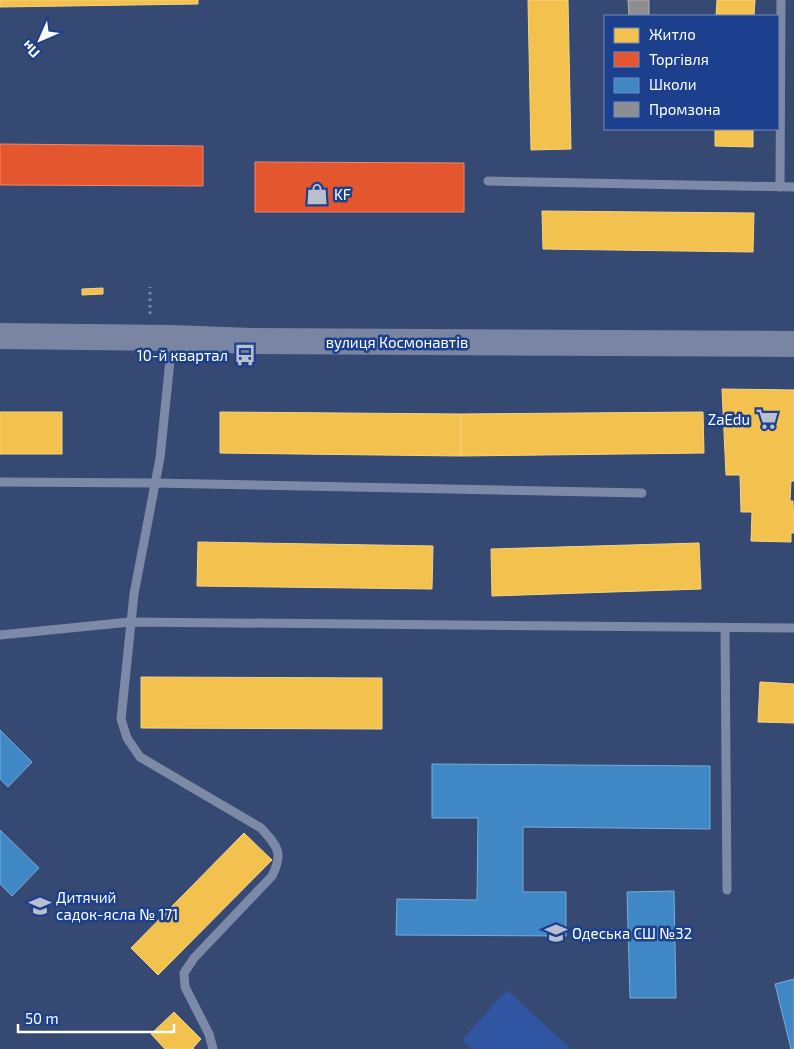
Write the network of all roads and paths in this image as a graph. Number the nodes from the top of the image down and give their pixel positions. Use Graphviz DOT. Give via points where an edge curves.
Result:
graph roads {
  1 [pos="781,0"];
  2 [pos="488,181"];
  3 [pos="780,187"];
  4 [pos="794,187"];
  5 [pos="0,336"];
  6 [pos="172,338"];
  7 [pos="794,344"];
  8 [pos="0,482"];
  9 [pos="156,483"];
  10 [pos="642,494"];
  11 [pos="130,622"];
  12 [pos="794,628"];
  13 [pos="726,629"];
  14 [pos="0,635"];
  15 [pos="727,890"];
  16 [pos="212,1049"];
  1 -- 3 [label="lane"];
  2 -- 3 [label="lane"];
  3 -- 4 [label="lane"];
  5 -- 6 [label="main road, вулиця Космонавтів"];
  6 -- 7 [label="main road, вулиця Космонавтів" via="262,342"];
  6 -- 9 [label="lane"];
  8 -- 9 [label="lane"];
  9 -- 10 [label="lane"];
  9 -- 11 [label="lane"];
  11 -- 13 [label="lane"];
  11 -- 14 [label="lane"];
  11 -- 16 [label="lane" via="121,719 127,738 140,757 261,828 276,845 279,862 272,876 194,958 184,973 184,987 209,1034"];
  12 -- 13 [label="lane"];
  13 -- 15 [label="lane"];
}
